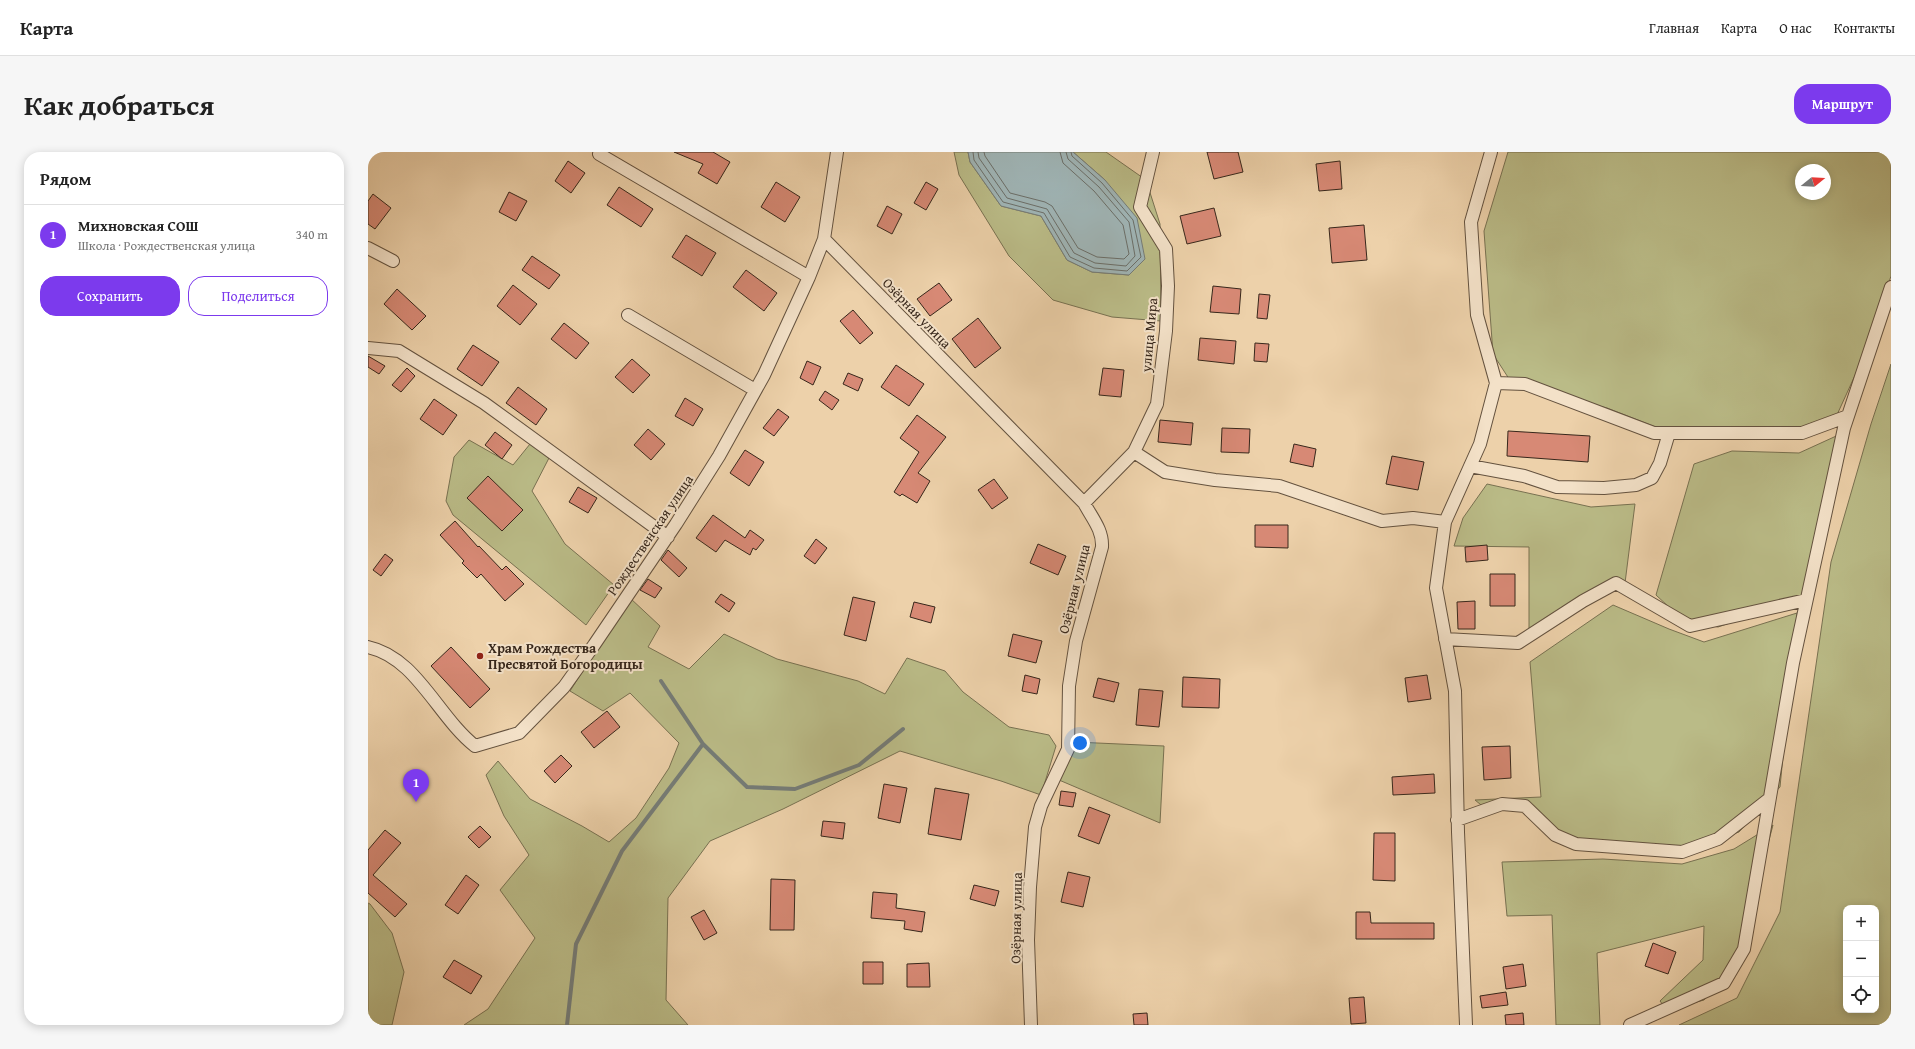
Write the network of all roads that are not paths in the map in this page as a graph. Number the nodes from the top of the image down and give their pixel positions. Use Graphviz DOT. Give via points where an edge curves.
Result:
graph roads {
  1 [pos="837,152"];
  2 [pos="1153,152"];
  3 [pos="1491,152"];
  4 [pos="599,154"];
  5 [pos="824,239"];
  6 [pos="368,248"];
  7 [pos="393,261"];
  8 [pos="809,277"];
  9 [pos="1891,288"];
  10 [pos="628,315"];
  11 [pos="368,348"];
  12 [pos="1496,383"];
  13 [pos="755,390"];
  14 [pos="1848,416"];
  15 [pos="1669,433"];
  16 [pos="1134,452"];
  17 [pos="1470,466"];
  18 [pos="1084,503"];
  19 [pos="1445,522"];
  20 [pos="668,537"];
  21 [pos="1806,600"];
  22 [pos="1445,640"];
  23 [pos="368,647"];
  24 [pos="1769,799"];
  25 [pos="1457,820"];
  26 [pos="1031,1025"];
  27 [pos="1466,1025"];
  28 [pos="1630,1025"];
  1 -- 5 [label="street, Рождественская улица"];
  2 -- 16 [label="street, улица Мира" via="1140,207 1166,249 1166,331 1157,404"];
  3 -- 12 [label="street" via="1471,222 1477,315"];
  4 -- 8 [label="street"];
  5 -- 8 [label="street, Рождественская улица"];
  5 -- 18 [label="street, Озёрная улица"];
  6 -- 7 [label="street"];
  8 -- 13 [label="street, Рождественская улица"];
  9 -- 14 [label="street"];
  10 -- 13 [label="street"];
  11 -- 20 [label="street" via="399,351 484,403"];
  12 -- 15 [label="street" via="1525,384 1654,433"];
  12 -- 17 [label="street" via="1480,444"];
  13 -- 20 [label="street, Рождественская улица" via="719,456"];
  14 -- 15 [label="street" via="1802,433"];
  14 -- 21 [label="street"];
  15 -- 17 [label="street" via="1660,463 1652,478 1636,485 1604,488 1557,487 1524,476"];
  16 -- 18 [label="street, улица Мира"];
  16 -- 19 [label="street" via="1165,472 1279,486 1382,521 1413,518"];
  17 -- 19 [label="street"];
  18 -- 26 [label="street, Озёрная улица" via="1099,528 1102,547 1075,648 1069,686 1068,749 1041,806 1035,827 1028,940"];
  19 -- 22 [label="street" via="1436,588"];
  20 -- 23 [label="street, Рождественская улица" via="564,687 519,733 475,746 461,735 406,666 380,649"];
  21 -- 22 [label="street" via="1690,626 1616,583 1518,643"];
  21 -- 24 [label="street"];
  22 -- 25 [label="street" via="1455,691"];
  24 -- 25 [label="street" via="1718,839 1682,852 1576,844 1555,835 1525,806 1502,804"];
  24 -- 28 [label="street" via="1744,949 1724,983"];
  25 -- 27 [label="street"];
}
